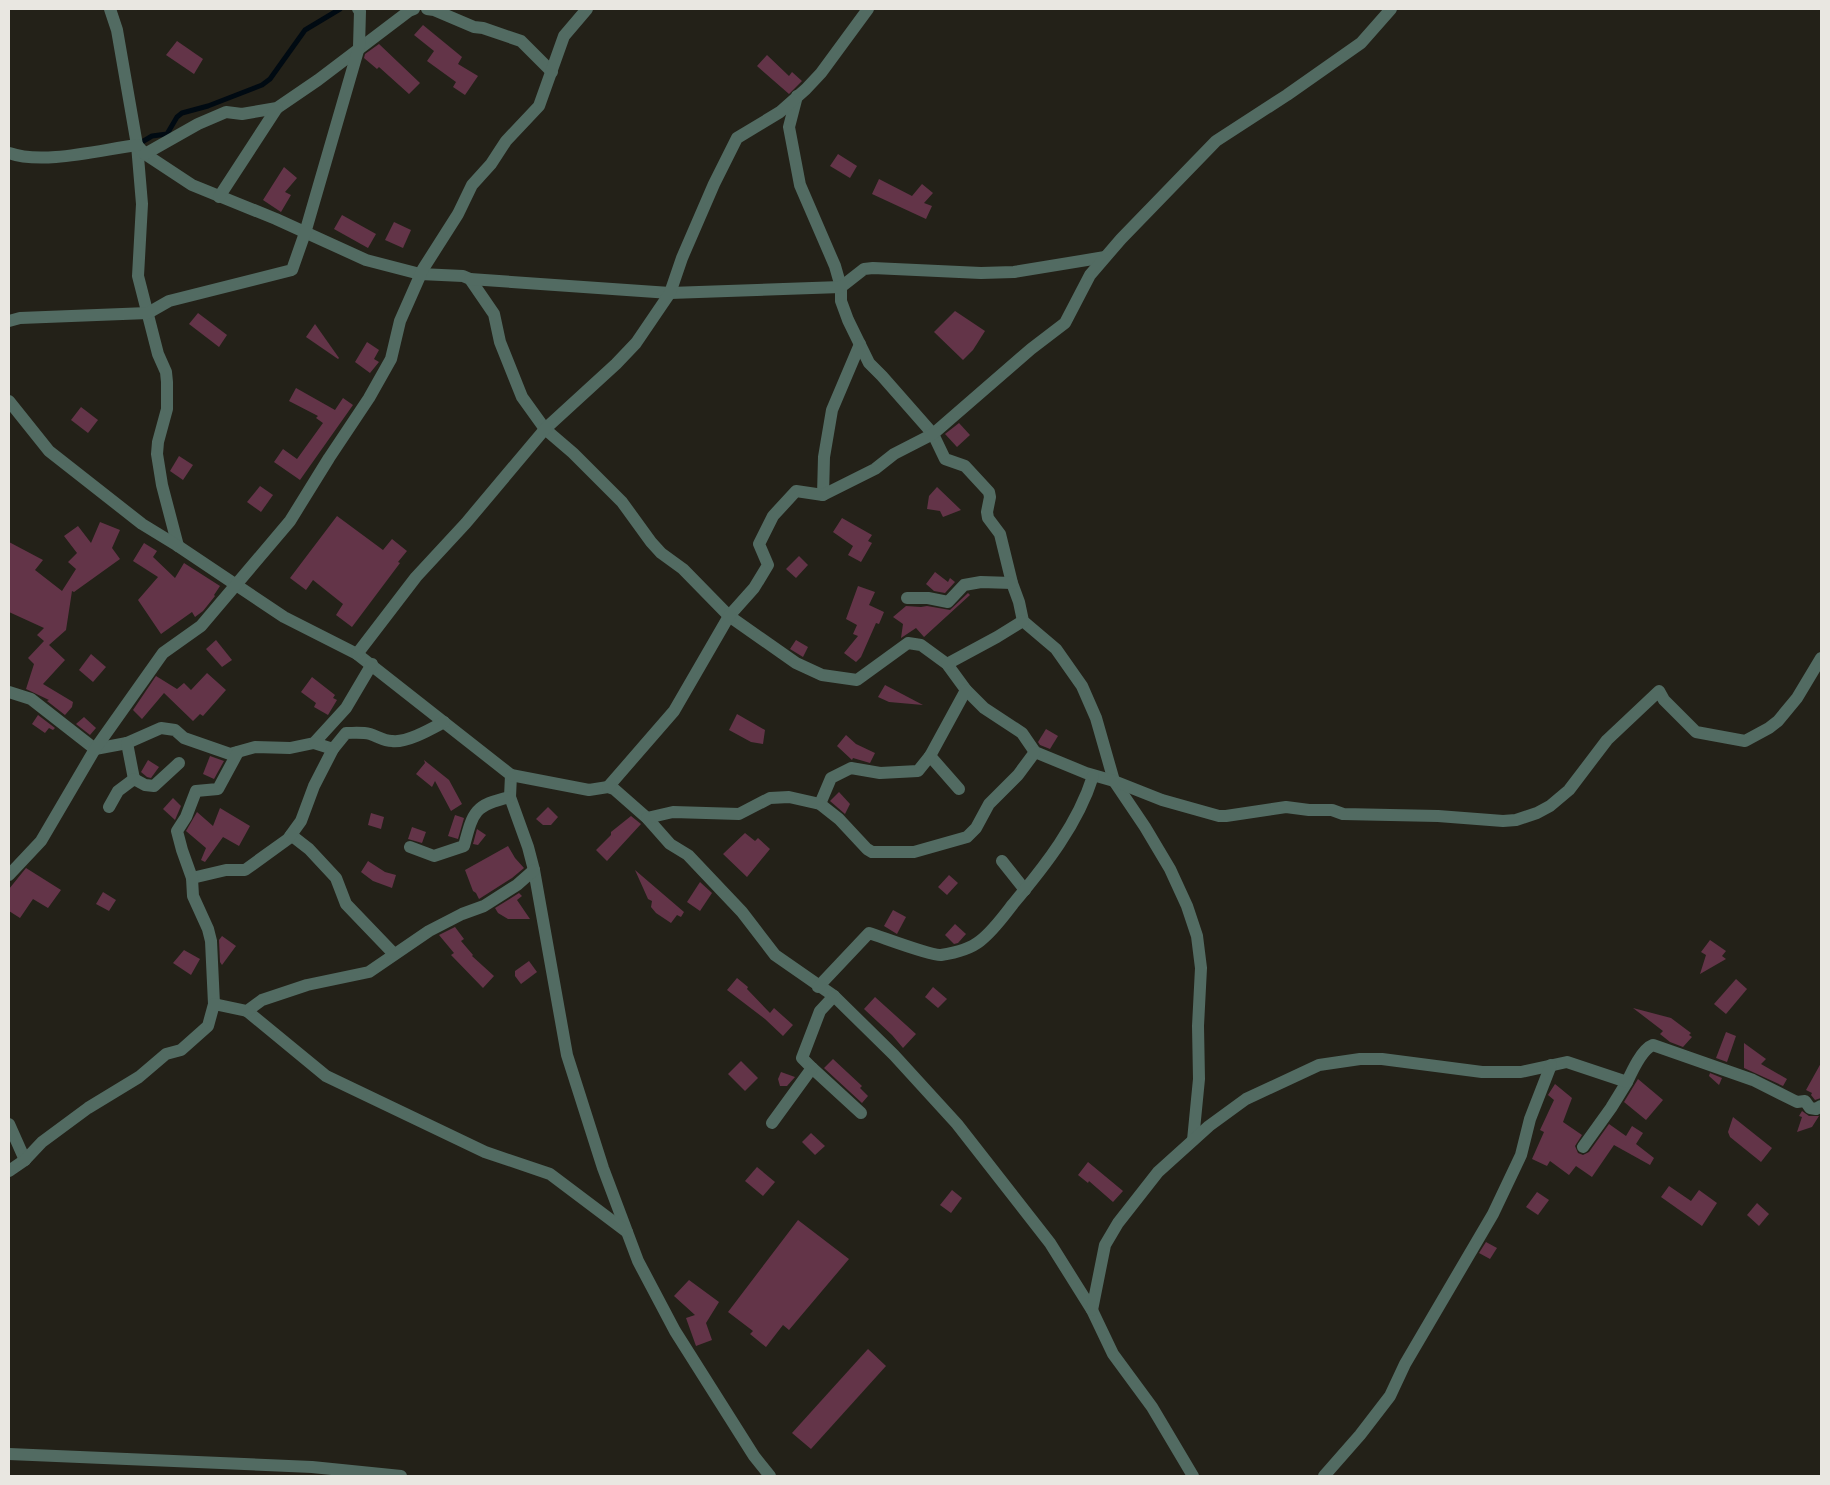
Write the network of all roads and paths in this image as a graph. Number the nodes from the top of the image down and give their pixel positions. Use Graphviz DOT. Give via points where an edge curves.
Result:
graph roads {
  1 [pos="110,9"];
  2 [pos="358,9"];
  3 [pos="414,9"];
  4 [pos="427,9"];
  5 [pos="587,9"];
  6 [pos="868,9"];
  7 [pos="1391,9"];
  8 [pos="359,47"];
  9 [pos="552,72"];
  10 [pos="797,96"];
  11 [pos="277,108"];
  12 [pos="141,149"];
  13 [pos="9,153"];
  14 [pos="218,197"];
  15 [pos="305,233"];
  16 [pos="1105,257"];
  17 [pos="420,274"];
  18 [pos="470,279"];
  19 [pos="841,287"];
  20 [pos="670,293"];
  21 [pos="148,313"];
  22 [pos="9,322"];
  23 [pos="860,344"];
  24 [pos="9,401"];
  25 [pos="545,429"];
  26 [pos="933,434"];
  27 [pos="823,495"];
  28 [pos="178,546"];
  29 [pos="1012,583"];
  30 [pos="236,585"];
  31 [pos="907,598"];
  32 [pos="730,616"];
  33 [pos="1023,621"];
  34 [pos="357,654"];
  35 [pos="1821,658"];
  36 [pos="372,664"];
  37 [pos="947,664"];
  38 [pos="966,690"];
  39 [pos="9,692"];
  40 [pos="444,722"];
  41 [pos="127,743"];
  42 [pos="314,743"];
  43 [pos="95,749"];
  44 [pos="332,750"];
  45 [pos="238,752"];
  46 [pos="1035,752"];
  47 [pos="930,756"];
  48 [pos="179,763"];
  49 [pos="511,775"];
  50 [pos="1093,776"];
  51 [pos="134,778"];
  52 [pos="1114,781"];
  53 [pos="608,787"];
  54 [pos="959,789"];
  55 [pos="510,797"];
  56 [pos="820,804"];
  57 [pos="109,807"];
  58 [pos="647,818"];
  59 [pos="291,834"];
  60 [pos="410,847"];
  61 [pos="1002,861"];
  62 [pos="534,870"];
  63 [pos="9,875"];
  64 [pos="192,878"];
  65 [pos="1025,890"];
  66 [pos="394,954"];
  67 [pos="818,987"];
  68 [pos="834,996"];
  69 [pos="214,1004"];
  70 [pos="247,1011"];
  71 [pos="1551,1065"];
  72 [pos="812,1068"];
  73 [pos="1627,1082"];
  74 [pos="1820,1110"];
  75 [pos="861,1113"];
  76 [pos="772,1123"];
  77 [pos="9,1124"];
  78 [pos="1193,1140"];
  79 [pos="1583,1147"];
  80 [pos="25,1160"];
  81 [pos="9,1172"];
  82 [pos="627,1232"];
  83 [pos="1092,1310"];
  84 [pos="9,1454"];
  85 [pos="312,1466"];
  86 [pos="321,1476"];
  87 [pos="401,1476"];
  88 [pos="770,1476"];
  89 [pos="1193,1476"];
  90 [pos="1324,1476"];
  1 -- 12 [label="street"];
  2 -- 8 [label="street"];
  3 -- 8 [label="street"];
  4 -- 9 [label="street" via="521,41"];
  5 -- 9 [label="street" via="564,36"];
  6 -- 10 [label="street" via="816,78"];
  7 -- 16 [label="street" via="1361,43 1216,142"];
  8 -- 11 [label="street"];
  8 -- 15 [label="street"];
  9 -- 17 [label="street" via="539,106 506,141 472,185 458,214"];
  10 -- 19 [label="street" via="789,127 800,185"];
  10 -- 20 [label="street" via="780,112 741,135 734,143 686,248"];
  11 -- 12 [label="street" via="242,114 226,112"];
  11 -- 14 [label="street"];
  12 -- 13 [label="street" via="41,158"];
  12 -- 14 [label="street" via="192,186"];
  12 -- 21 [label="street" via="138,276"];
  14 -- 15 [label="street"];
  15 -- 17 [label="street" via="366,260"];
  15 -- 21 [label="street" via="292,270 168,302"];
  16 -- 19 [label="street" via="1014,272 864,269"];
  16 -- 26 [label="street" via="1090,275 1064,325 1031,349"];
  17 -- 18 [label="street"];
  17 -- 30 [label="street" via="400,320 391,359 369,398 290,521"];
  18 -- 20 [label="street"];
  18 -- 25 [label="street" via="494,314 500,342 522,397"];
  19 -- 20 [label="street"];
  19 -- 23 [label="street" via="842,301"];
  20 -- 25 [label="street" via="629,350"];
  21 -- 22 [label="street" via="20,318"];
  21 -- 28 [label="street" via="166,372 168,410 157,454"];
  23 -- 26 [label="street" via="869,364"];
  23 -- 27 [label="street" via="832,410 824,456"];
  24 -- 28 [label="street" via="48,451 142,524"];
  25 -- 32 [label="street" via="622,502 651,542 683,568"];
  25 -- 34 [label="street" via="416,577"];
  26 -- 27 [label="street"];
  26 -- 29 [label="street" via="946,458 965,466 989,492 988,518 1000,534"];
  27 -- 32 [label="street" via="796,491 773,516 759,544 768,565 754,588"];
  28 -- 30 [label="street"];
  29 -- 31 [label="street" via="964,585 948,602"];
  29 -- 33 [label="street"];
  30 -- 34 [label="street" via="284,617"];
  30 -- 43 [label="street" via="201,626 163,653"];
  32 -- 37 [label="street" via="796,663 826,676 850,680 861,678 908,643 921,645"];
  32 -- 53 [label="street" via="674,711"];
  33 -- 37 [label="street"];
  33 -- 52 [label="street" via="1056,649 1082,686 1096,718"];
  34 -- 36 [label="street"];
  35 -- 52 [label="street" via="1778,721 1745,741 1696,732 1659,691 1607,740 1568,790 1542,811 1516,820 1343,814 1332,810 1286,807 1219,816 1162,800"];
  36 -- 40 [label="street"];
  36 -- 42 [label="street" via="346,708"];
  37 -- 38 [label="street"];
  38 -- 46 [label="street" via="984,708 1022,733"];
  38 -- 47 [label="street"];
  39 -- 43 [label="street" via="31,699"];
  40 -- 44 [label="street" via="399,741 370,734 346,734"];
  40 -- 49 [label="street"];
  41 -- 43 [label="street"];
  41 -- 45 [label="street" via="161,728 175,730 184,738 230,754"];
  41 -- 51 [label="street"];
  42 -- 44 [label="street"];
  42 -- 45 [label="street" via="290,748 255,747"];
  43 -- 63 [label="street" via="41,841"];
  44 -- 59 [label="street" via="301,821"];
  45 -- 64 [label="street" via="218,789 196,791 177,831"];
  46 -- 50 [label="street"];
  46 -- 56 [label="street" via="990,804 967,837 919,851 872,852"];
  47 -- 54 [label="street"];
  47 -- 56 [label="street" via="918,772 880,773 852,768 831,778"];
  48 -- 51 [label="street" via="154,786"];
  49 -- 53 [label="street" via="589,790"];
  49 -- 55 [label="street"];
  50 -- 52 [label="street"];
  50 -- 65 [label="street" via="1058,846"];
  51 -- 57 [label="street" via="118,792"];
  52 -- 78 [label="street" via="1170,869 1196,936 1201,968"];
  53 -- 58 [label="street"];
  55 -- 60 [label="street" via="490,802 478,810 472,818 464,846 434,856"];
  55 -- 62 [label="street"];
  56 -- 58 [label="street" via="779,797 770,798 739,814 673,812"];
  58 -- 67 [label="street" via="670,844 688,855 742,912 775,955"];
  59 -- 64 [label="street" via="245,870 226,870"];
  59 -- 66 [label="street" via="336,878 349,908"];
  61 -- 65 [label="street"];
  62 -- 66 [label="street" via="484,906 429,931"];
  62 -- 82 [label="street" via="567,1055"];
  64 -- 69 [label="street" via="193,896 211,941"];
  65 -- 67 [label="street" via="990,932 973,946 939,955 868,933"];
  66 -- 70 [label="street" via="369,972 307,985 262,1000"];
  67 -- 68 [label="street"];
  68 -- 72 [label="street" via="820,1011 802,1058"];
  68 -- 83 [label="street" via="894,1054 957,1124 1050,1243"];
  69 -- 70 [label="street"];
  69 -- 80 [label="street" via="208,1026 181,1050 166,1054 139,1077 88,1108 42,1142"];
  70 -- 82 [label="street" via="326,1076 485,1152 550,1174"];
  71 -- 73 [label="street" via="1567,1062"];
  71 -- 78 [label="street" via="1520,1072 1482,1072 1382,1059 1323,1064 1246,1099"];
  71 -- 90 [label="street" via="1530,1119 1521,1156 1493,1214 1405,1364 1390,1396"];
  72 -- 75 [label="street"];
  72 -- 76 [label="street"];
  73 -- 74 [label="street" via="1636,1064 1653,1044 1753,1080"];
  73 -- 79 [label="street"];
  77 -- 80 [label="street"];
  78 -- 83 [label="street" via="1158,1172 1114,1230 1103,1250"];
  80 -- 81 [label="street"];
  82 -- 88 [label="street" via="638,1261 675,1331"];
  83 -- 89 [label="street" via="1113,1354 1152,1407"];
  84 -- 85 [label="street"];
  85 -- 86 [label="street"];
  85 -- 87 [label="street"];
}
